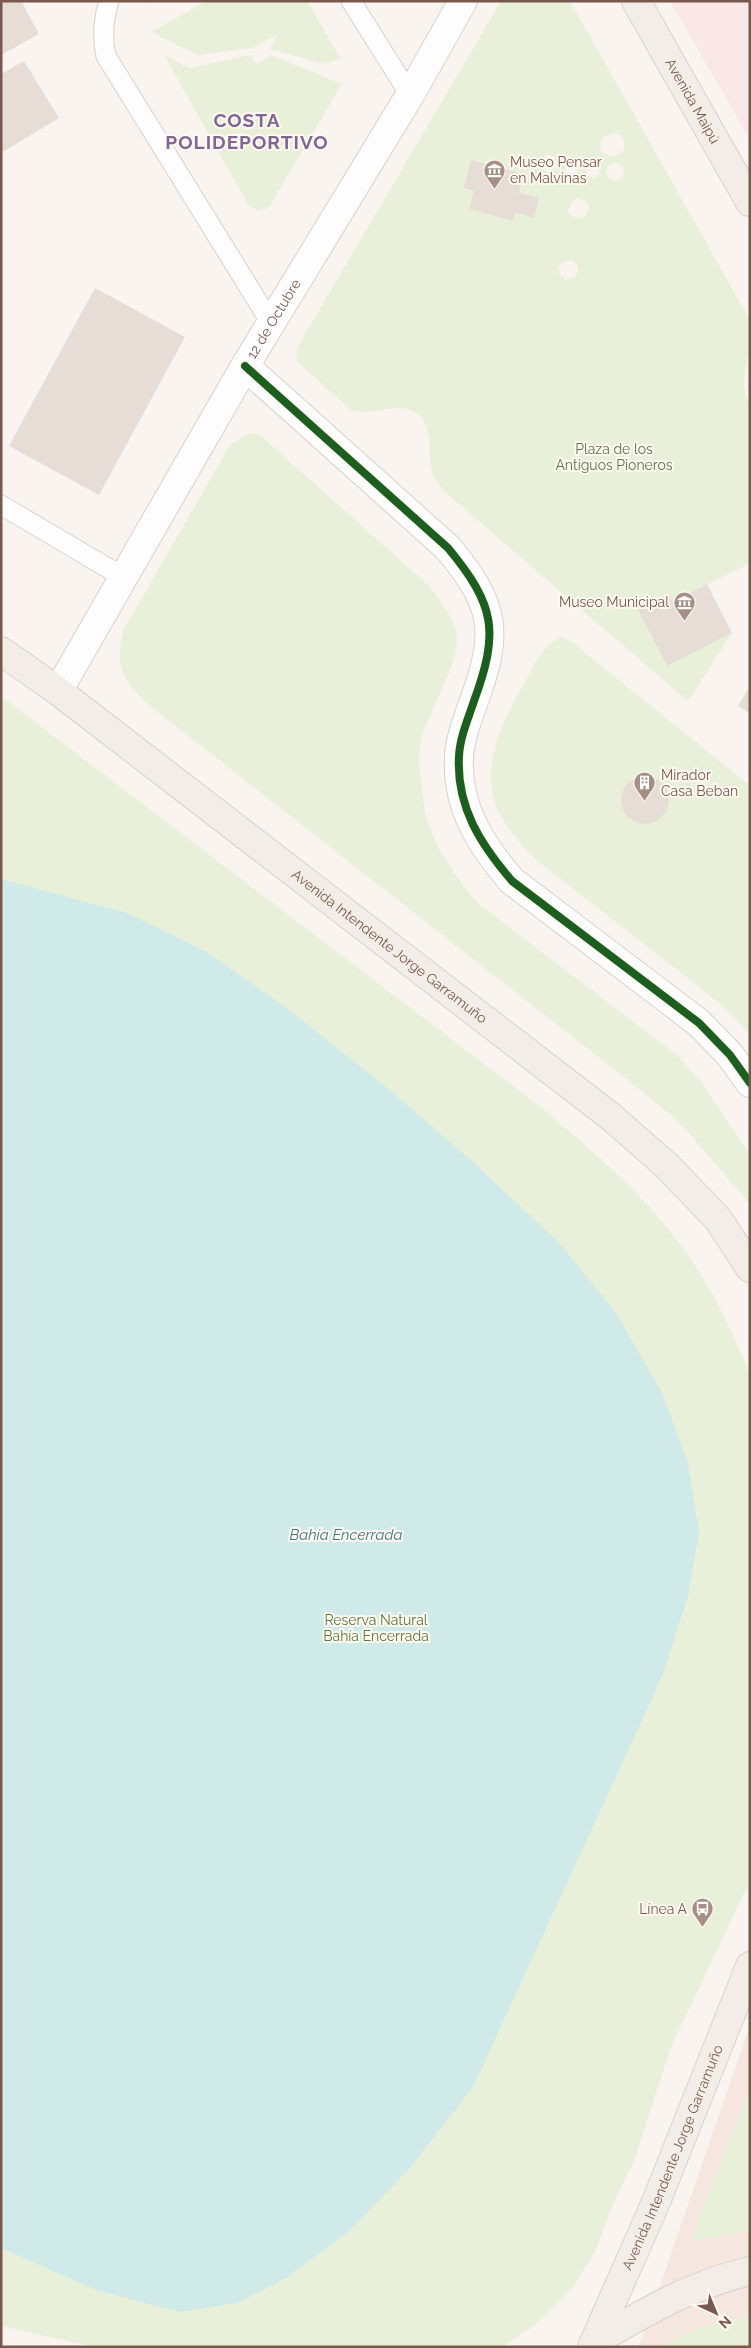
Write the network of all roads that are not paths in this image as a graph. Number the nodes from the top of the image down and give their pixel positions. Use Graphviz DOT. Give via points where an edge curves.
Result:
graph roads {
  1 [pos="109,1"];
  2 [pos="352,1"];
  3 [pos="463,1"];
  4 [pos="636,1"];
  5 [pos="410,95"];
  6 [pos="750,202"];
  7 [pos="271,323"];
  8 [pos="246,366"];
  9 [pos="1,505"];
  10 [pos="123,577"];
  11 [pos="1,651"];
  12 [pos="58,691"];
  13 [pos="750,1083"];
  14 [pos="750,1268"];
  15 [pos="750,1966"];
  16 [pos="749,2271"];
  17 [pos="591,2345"];
  1 -- 7 [label="lane" via="102,40 106,56"];
  2 -- 5 [label="lane"];
  3 -- 5 [label="street, 12 de Octubre"];
  4 -- 6 [label="main road, Avenida Maipú"];
  5 -- 7 [label="street, 12 de Octubre"];
  7 -- 8 [label="street, 12 de Octubre"];
  8 -- 10 [label="street, 12 de Octubre"];
  8 -- 13 [label="street" via="448,548 470,574 490,625 490,646 462,735 459,780 463,804 475,832 491,856 512,882 698,1022 730,1055"];
  9 -- 10 [label="lane"];
  10 -- 12 [label="street, 12 de Octubre"];
  11 -- 12 [label="main road, Avenida Intendente Jorge Garramuño"];
  12 -- 14 [label="main road, Avenida Intendente Jorge Garramuño" via="610,1116 666,1165 718,1219"];
  15 -- 17 [label="main road, Avenida Intendente Jorge Garramuño" via="656,2202"];
  16 -- 17 [label="main road" via="694,2288 663,2302"];
}
